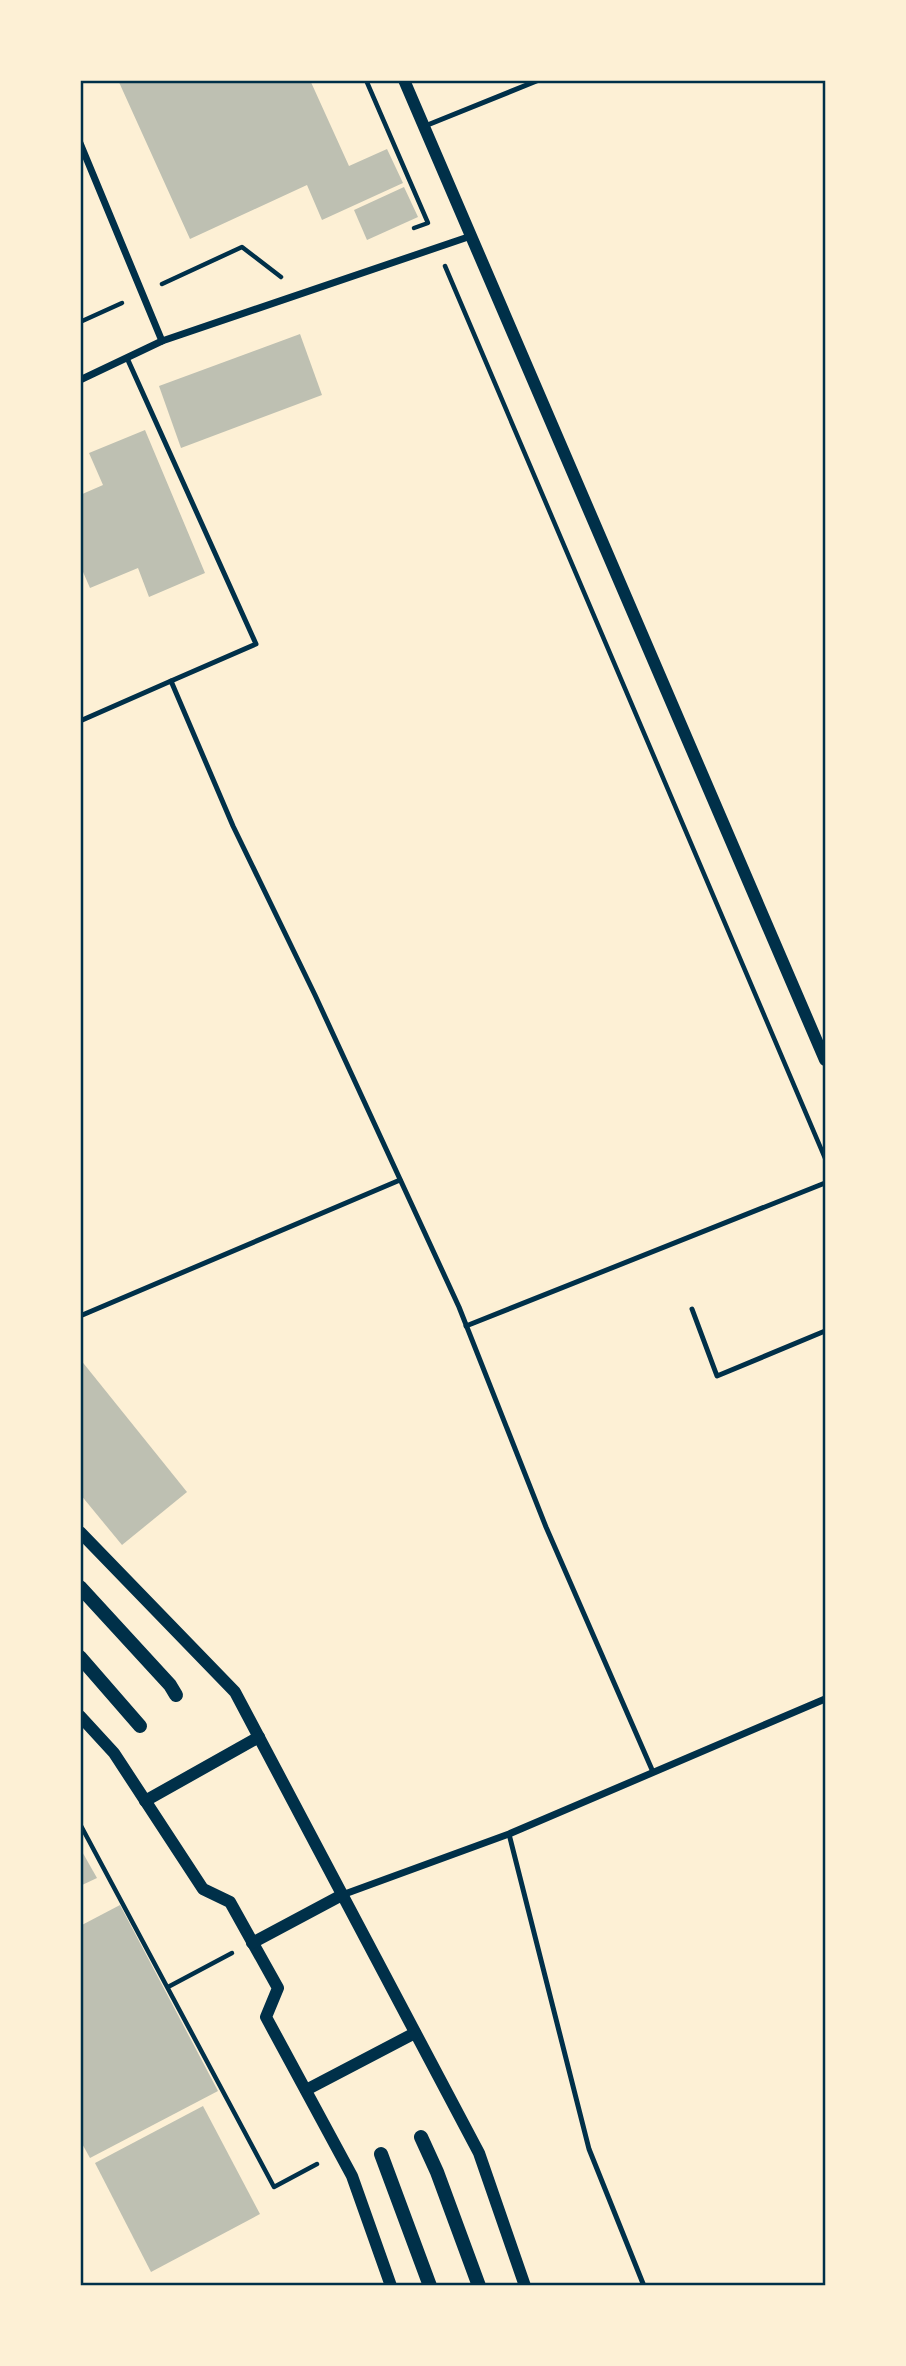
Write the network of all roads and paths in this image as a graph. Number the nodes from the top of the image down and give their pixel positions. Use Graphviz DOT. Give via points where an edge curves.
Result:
graph roads {
  1 [pos="366,80"];
  2 [pos="404,80"];
  3 [pos="539,80"];
  4 [pos="424,126"];
  5 [pos="80,143"];
  6 [pos="428,223"];
  7 [pos="403,233"];
  8 [pos="471,236"];
  9 [pos="438,247"];
  10 [pos="291,274"];
  11 [pos="143,293"];
  12 [pos="80,323"];
  13 [pos="162,341"];
  14 [pos="127,358"];
  15 [pos="80,380"];
  16 [pos="171,681"];
  17 [pos="80,721"];
  18 [pos="821,1039"];
  19 [pos="825,1060"];
  20 [pos="825,1158"];
  21 [pos="400,1180"];
  22 [pos="825,1183"];
  23 [pos="692,1309"];
  24 [pos="80,1316"];
  25 [pos="466,1326"];
  26 [pos="825,1331"];
  27 [pos="80,1532"];
  28 [pos="80,1587"];
  29 [pos="80,1657"];
  30 [pos="176,1695"];
  31 [pos="825,1699"];
  32 [pos="80,1716"];
  33 [pos="140,1726"];
  34 [pos="259,1737"];
  35 [pos="653,1772"];
  36 [pos="145,1801"];
  37 [pos="80,1824"];
  38 [pos="509,1834"];
  39 [pos="342,1895"];
  40 [pos="253,1942"];
  41 [pos="168,1987"];
  42 [pos="415,2033"];
  43 [pos="306,2090"];
  44 [pos="421,2137"];
  45 [pos="339,2152"];
  46 [pos="381,2154"];
  47 [pos="391,2286"];
  48 [pos="430,2286"];
  49 [pos="480,2286"];
  50 [pos="525,2286"];
  51 [pos="643,2286"];
  1 -- 6 [label="path"];
  2 -- 4 [label="street"];
  3 -- 4 [label="lane"];
  4 -- 8 [label="street"];
  5 -- 11 [label="street"];
  6 -- 7 [label="path"];
  6 -- 9 [label="path"];
  8 -- 9 [label="street"];
  8 -- 18 [label="street"];
  9 -- 13 [label="street"];
  9 -- 20 [label="path"];
  10 -- 11 [label="path" via="280,277 242,247"];
  11 -- 12 [label="path"];
  11 -- 13 [label="street"];
  13 -- 14 [label="street"];
  14 -- 15 [label="street"];
  14 -- 16 [label="lane" via="256,644"];
  16 -- 17 [label="lane"];
  16 -- 21 [label="lane" via="233,826"];
  18 -- 19 [label="street"];
  21 -- 24 [label="lane"];
  21 -- 25 [label="lane"];
  22 -- 25 [label="lane"];
  23 -- 26 [label="lane" via="717,1376"];
  25 -- 35 [label="lane" via="546,1527"];
  27 -- 34 [label="street" via="235,1692"];
  28 -- 30 [label="main road"];
  29 -- 33 [label="main road"];
  31 -- 35 [label="street"];
  32 -- 36 [label="street" via="114,1753"];
  34 -- 36 [label="street"];
  34 -- 39 [label="street"];
  35 -- 38 [label="street"];
  36 -- 40 [label="street" via="203,1889 230,1902"];
  37 -- 41 [label="path"];
  38 -- 39 [label="street"];
  38 -- 51 [label="lane" via="589,2149"];
  39 -- 40 [label="street"];
  39 -- 42 [label="street"];
  40 -- 41 [label="path"];
  40 -- 43 [label="street" via="278,1988 266,2017"];
  41 -- 45 [label="path" via="274,2188"];
  42 -- 43 [label="street"];
  42 -- 50 [label="street" via="479,2153"];
  43 -- 45 [label="street"];
  44 -- 49 [label="main road"];
  45 -- 47 [label="street" via="352,2175"];
  46 -- 48 [label="main road"];
}
